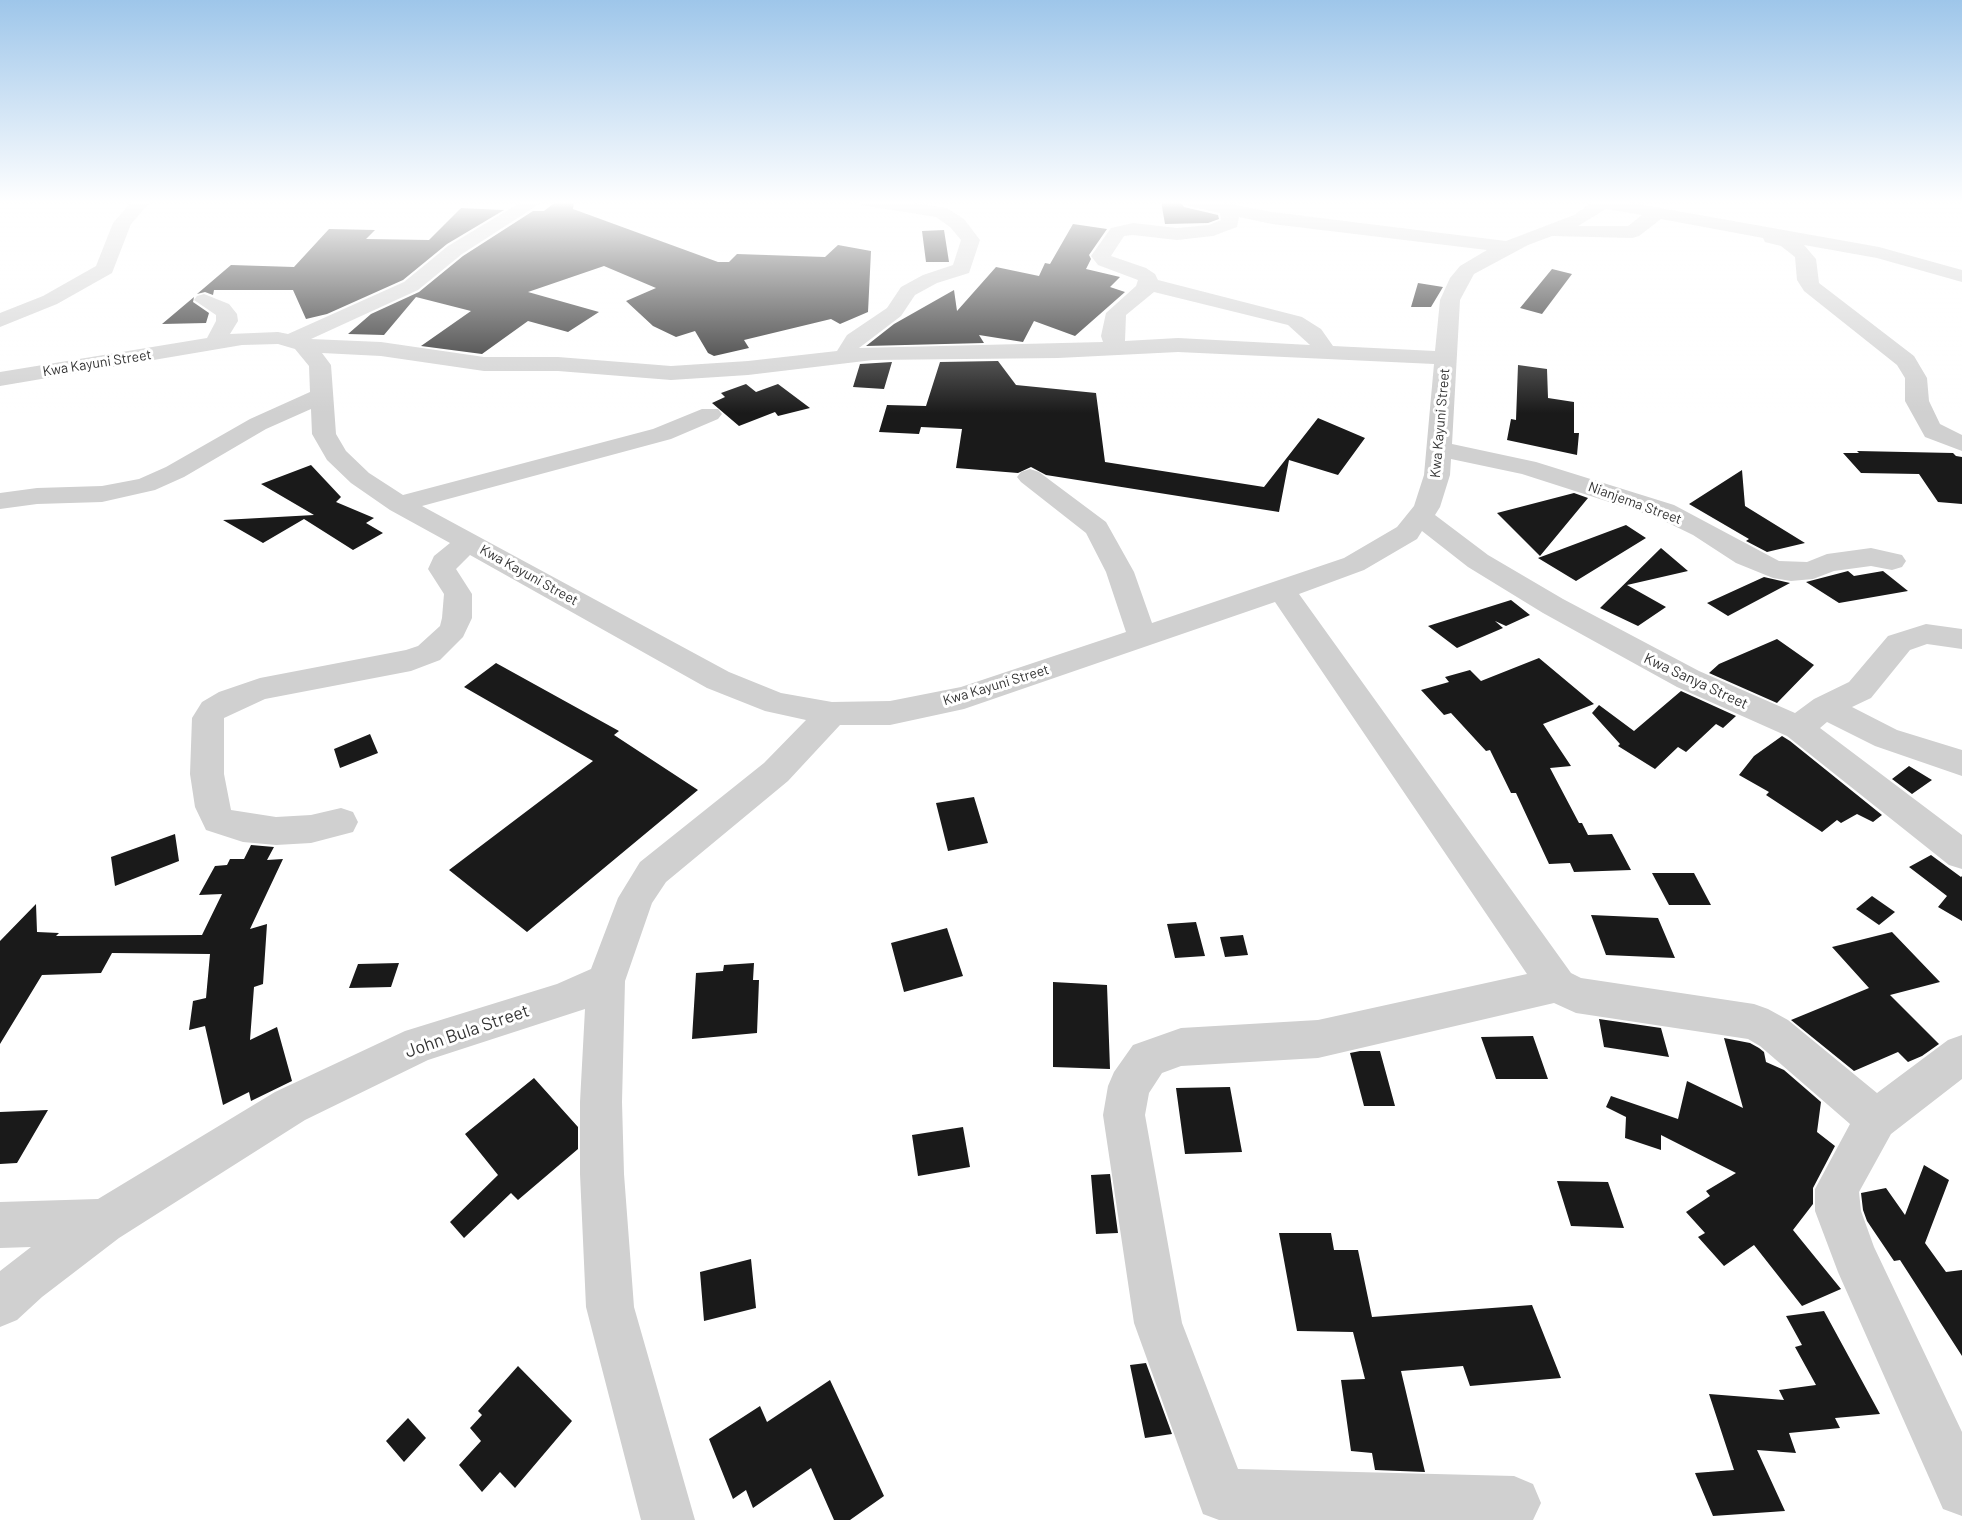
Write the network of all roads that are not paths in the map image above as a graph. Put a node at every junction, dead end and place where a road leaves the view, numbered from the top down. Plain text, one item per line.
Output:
1 (100, 272) edge
2 (429, 272) edge
3 (953, 272) edge
4 (1135, 272) edge
5 (1465, 272) edge
6 (1805, 272) edge
7 (1947, 272) edge
8 (1962, 276) edge
9 (1148, 284) junction
10 (204, 300) dead end
11 (0, 321) edge
12 (215, 343) junction
13 (300, 343) junction
14 (1116, 348) junction
15 (1326, 351) junction
16 (848, 355) junction
17 (1446, 358) junction
18 (0, 379) edge
19 (321, 396) junction
20 (710, 414) dead end
21 (1962, 444) edge
22 (1439, 448) junction
23 (1030, 477) dead end
24 (0, 501) edge
25 (399, 504) junction
26 (1421, 518) junction
27 (469, 542) junction
28 (1892, 561) dead end
29 (1281, 590) junction
30 (1142, 637) junction
31 (1962, 639) edge
32 (1825, 707) junction
33 (832, 714) junction
34 (1798, 728) junction
35 (1962, 763) edge
36 (341, 822) dead end
37 (1962, 855) edge
38 (606, 981) junction
39 (1557, 985) junction
40 (1962, 1054) edge
41 (1876, 1119) junction
42 (103, 1222) junction
43 (0, 1225) edge
44 (0, 1304) edge
45 (1962, 1490) edge
46 (1514, 1503) dead end
47 (1227, 1508) edge
48 (668, 1520) edge

1 - 11 street
2 - 13 street
3 - 16 street
4 - 9 street
5 - 17 street, Kwa Kayuni Street
6 - 21 street
7 - 8 street
9 - 14 street
9 - 15 street
10 - 12 street
12 - 13 street, Kwa Kayuni Street
12 - 18 street, Kwa Kayuni Street
13 - 16 street
13 - 19 street, Kwa Kayuni Street
14 - 15 street
14 - 16 street
15 - 17 street
17 - 22 street, Kwa Kayuni Street
19 - 24 street
19 - 25 street, Kwa Kayuni Street
20 - 25 street
22 - 26 street, Kwa Kayuni Street
22 - 28 street, Nianjema Street
23 - 30 street
25 - 27 street, Kwa Kayuni Street
26 - 29 street, Kwa Kayuni Street
26 - 34 street, Kwa Sanya Street
27 - 33 street, Kwa Kayuni Street
27 - 36 street
29 - 30 street, Kwa Kayuni Street
29 - 39 street
30 - 33 street, Kwa Kayuni Street
31 - 32 street
32 - 34 street
32 - 35 street
33 - 38 street
34 - 37 street, Kwa Sanya Street
38 - 42 street, John Bula Street
38 - 48 street
39 - 41 street
39 - 47 street
40 - 41 street
41 - 45 street
42 - 43 street
42 - 44 street, John Bula Street
46 - 47 street

